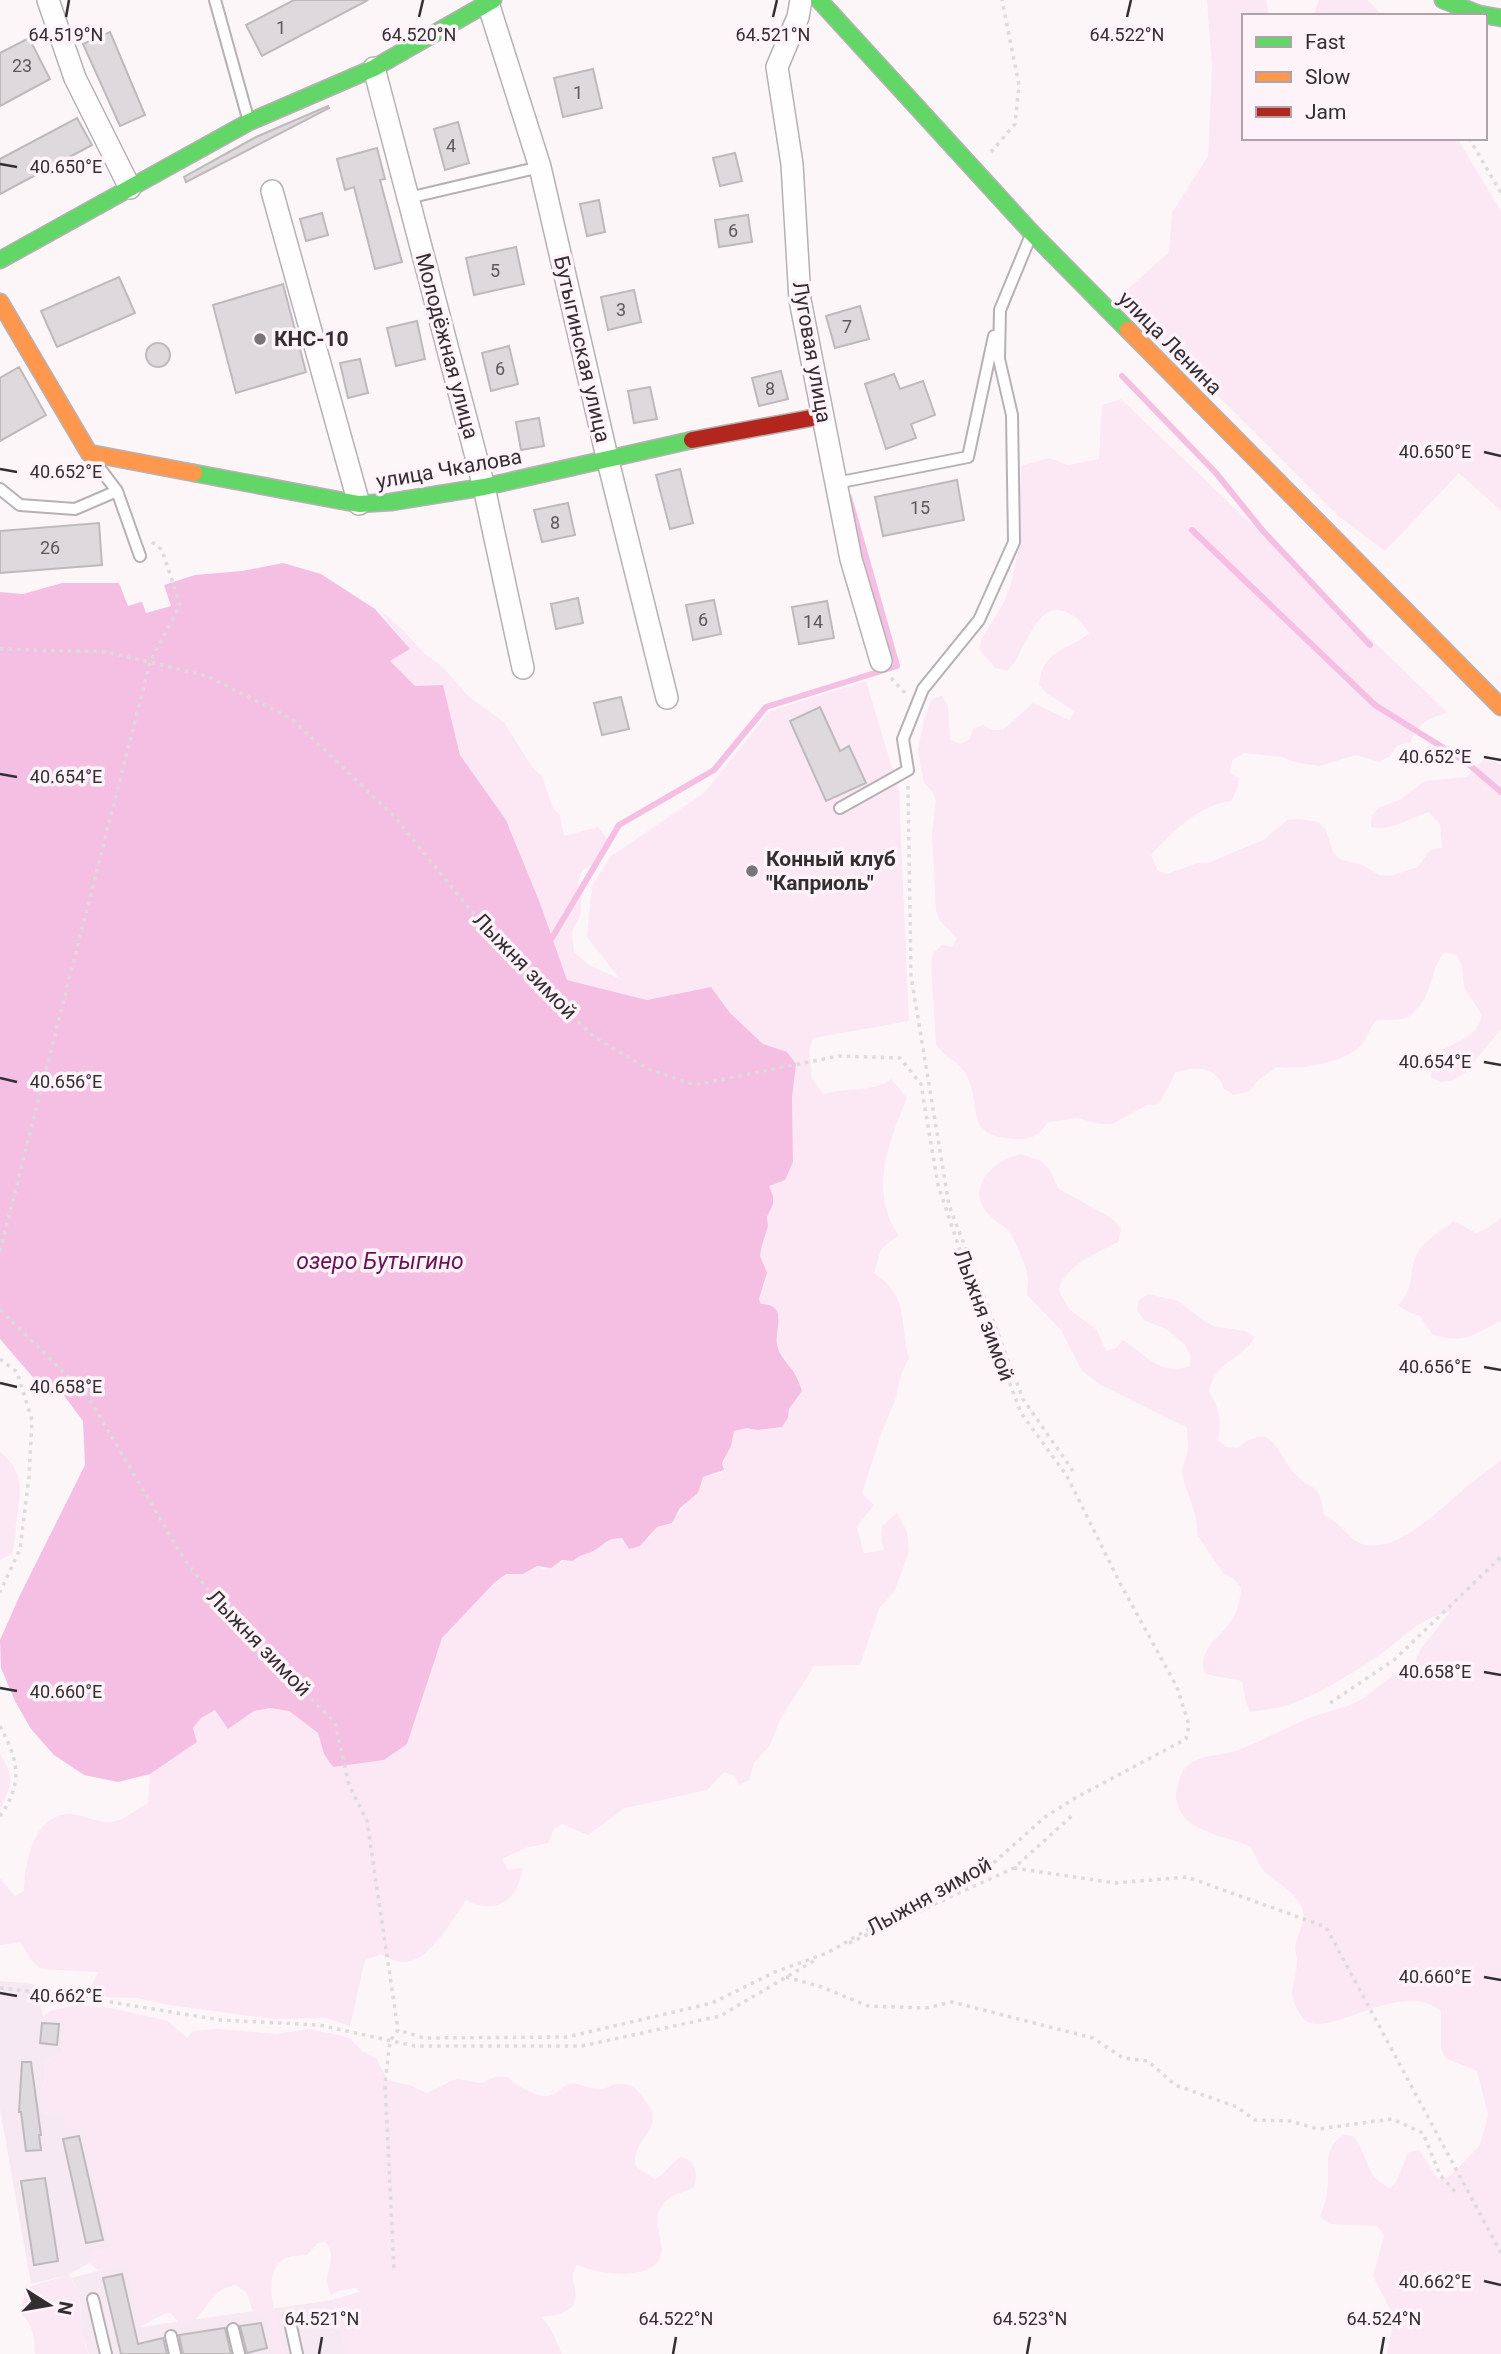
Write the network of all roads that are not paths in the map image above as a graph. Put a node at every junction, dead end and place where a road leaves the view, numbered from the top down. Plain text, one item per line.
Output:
1 (48, 0) edge
2 (215, 0) edge
3 (802, 0) edge
4 (818, 0) edge
5 (1443, 0) edge
6 (490, 1) edge
7 (1479, 14) edge
8 (374, 68) junction
9 (249, 122) junction
10 (540, 167) junction
11 (130, 188) junction
12 (272, 191) dead end
13 (408, 198) junction
14 (1032, 233) junction
15 (0, 260) edge
16 (1000, 310) junction
17 (3, 313) edge
18 (822, 416) junction
19 (89, 453) junction
20 (607, 457) junction
21 (836, 483) junction
22 (484, 487) junction
23 (0, 489) edge
24 (117, 491) junction
25 (359, 504) junction
26 (140, 556) dead end
27 (881, 661) dead end
28 (523, 668) dead end
29 (667, 698) dead end
30 (1501, 707) edge
31 (840, 808) dead end
32 (93, 2300) dead end
33 (289, 2317) dead end
34 (233, 2329) dead end
35 (171, 2336) dead end
36 (106, 2354) edge
37 (175, 2354) edge
38 (239, 2354) edge
39 (297, 2354) edge

1 - 11 street
2 - 9 lane
3 - 18 street, Луговая улица
4 - 14 street, улица Ленина
5 - 7 street
6 - 8 street
6 - 10 street, Бутыгинская улица
8 - 9 street
8 - 13 street, Молодёжная улица
9 - 11 street
10 - 13 lane
10 - 20 street, Бутыгинская улица
11 - 15 street
12 - 25 street
13 - 22 street, Молодёжная улица
14 - 16 lane
14 - 30 street, улица Ленина
16 - 21 lane
16 - 31 lane
17 - 19 street
18 - 20 street, улица Чкалова
18 - 21 street, Луговая улица
19 - 24 lane
19 - 25 street, улица Чкалова
20 - 22 street, улица Чкалова
20 - 29 street, Бутыгинская улица
21 - 27 street, Луговая улица
22 - 25 street, улица Чкалова
22 - 28 street, Молодёжная улица
23 - 24 lane
24 - 26 lane
32 - 36 lane
33 - 39 lane
34 - 38 lane
35 - 37 lane

